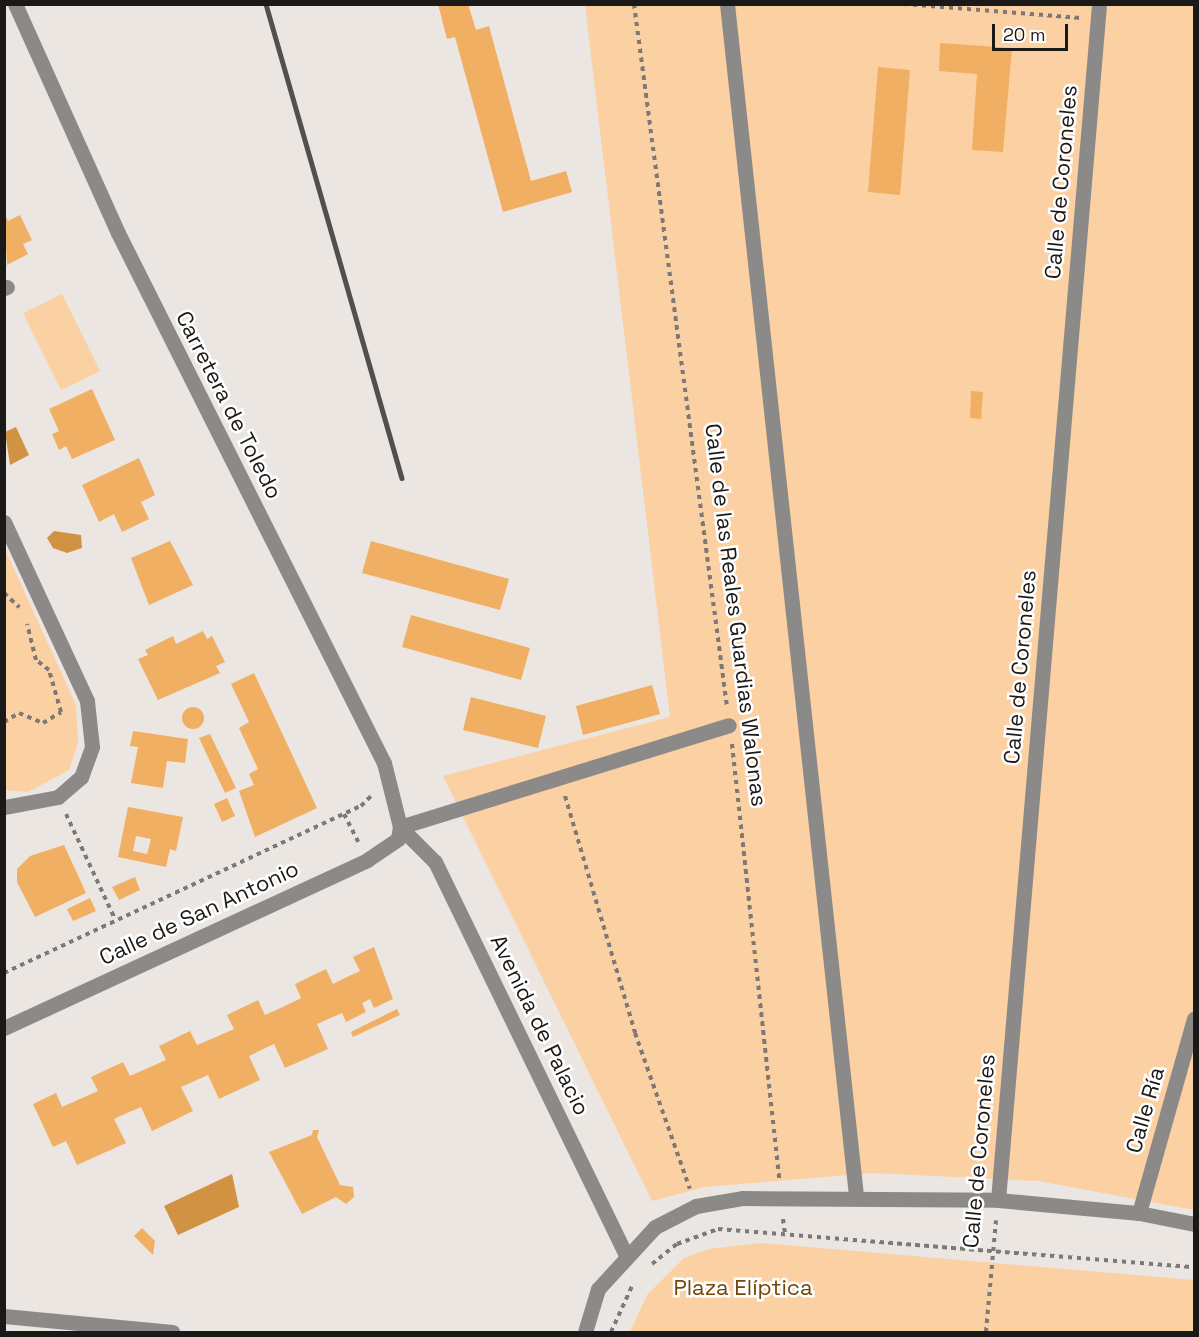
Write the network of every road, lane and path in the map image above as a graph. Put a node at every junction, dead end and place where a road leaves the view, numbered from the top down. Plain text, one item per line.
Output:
1 (15, 4) edge
2 (634, 4) edge
3 (728, 4) edge
4 (904, 4) edge
5 (1098, 12) edge
6 (4, 522) edge
7 (4, 593) edge
8 (4, 722) edge
9 (729, 725) junction
10 (560, 778) junction
11 (393, 791) junction
12 (58, 797) junction
13 (4, 807) edge
14 (344, 814) junction
15 (400, 827) junction
16 (367, 860) junction
17 (115, 919) junction
18 (4, 974) edge
19 (1194, 1019) edge
20 (4, 1028) edge
21 (856, 1196) junction
22 (781, 1197) junction
23 (998, 1200) junction
24 (696, 1206) junction
25 (1139, 1213) junction
26 (1194, 1224) edge
27 (785, 1233) junction
28 (993, 1250) junction
29 (625, 1253) junction
30 (649, 1266) dead end
31 (1194, 1267) edge
32 (640, 1273) dead end
33 (13, 1322) edge
34 (172, 1332) edge
35 (585, 1332) edge
36 (611, 1332) edge
37 (986, 1332) edge

1 - 11 street, Carretera de Toledo
2 - 9 path, Calle de las Reales Guardias Walonas
3 - 21 street
4 - 5 path
5 - 23 street, Calle de Coroneles
6 - 12 street
7 - 8 path
9 - 10 street
9 - 22 path, Calle de las Reales Guardias Walonas
10 - 15 street
10 - 24 path
11 - 14 path
11 - 15 street, Carretera de Toledo
12 - 13 street
12 - 17 path
14 - 16 path
14 - 17 path
15 - 16 street, Calle de San Antonio
15 - 29 street, Avenida de Palacio
16 - 20 street, Calle de San Antonio
17 - 18 path
19 - 25 street, Calle Ría
21 - 22 street
21 - 23 street
22 - 24 street
22 - 27 path, Calle de las Reales Guardias Walonas
23 - 25 street
23 - 28 path, Calle de Coroneles
24 - 29 street
25 - 26 street
27 - 28 path
27 - 30 path
28 - 31 path
28 - 37 path, Calle de Coroneles
29 - 35 street
32 - 36 path
33 - 34 street

